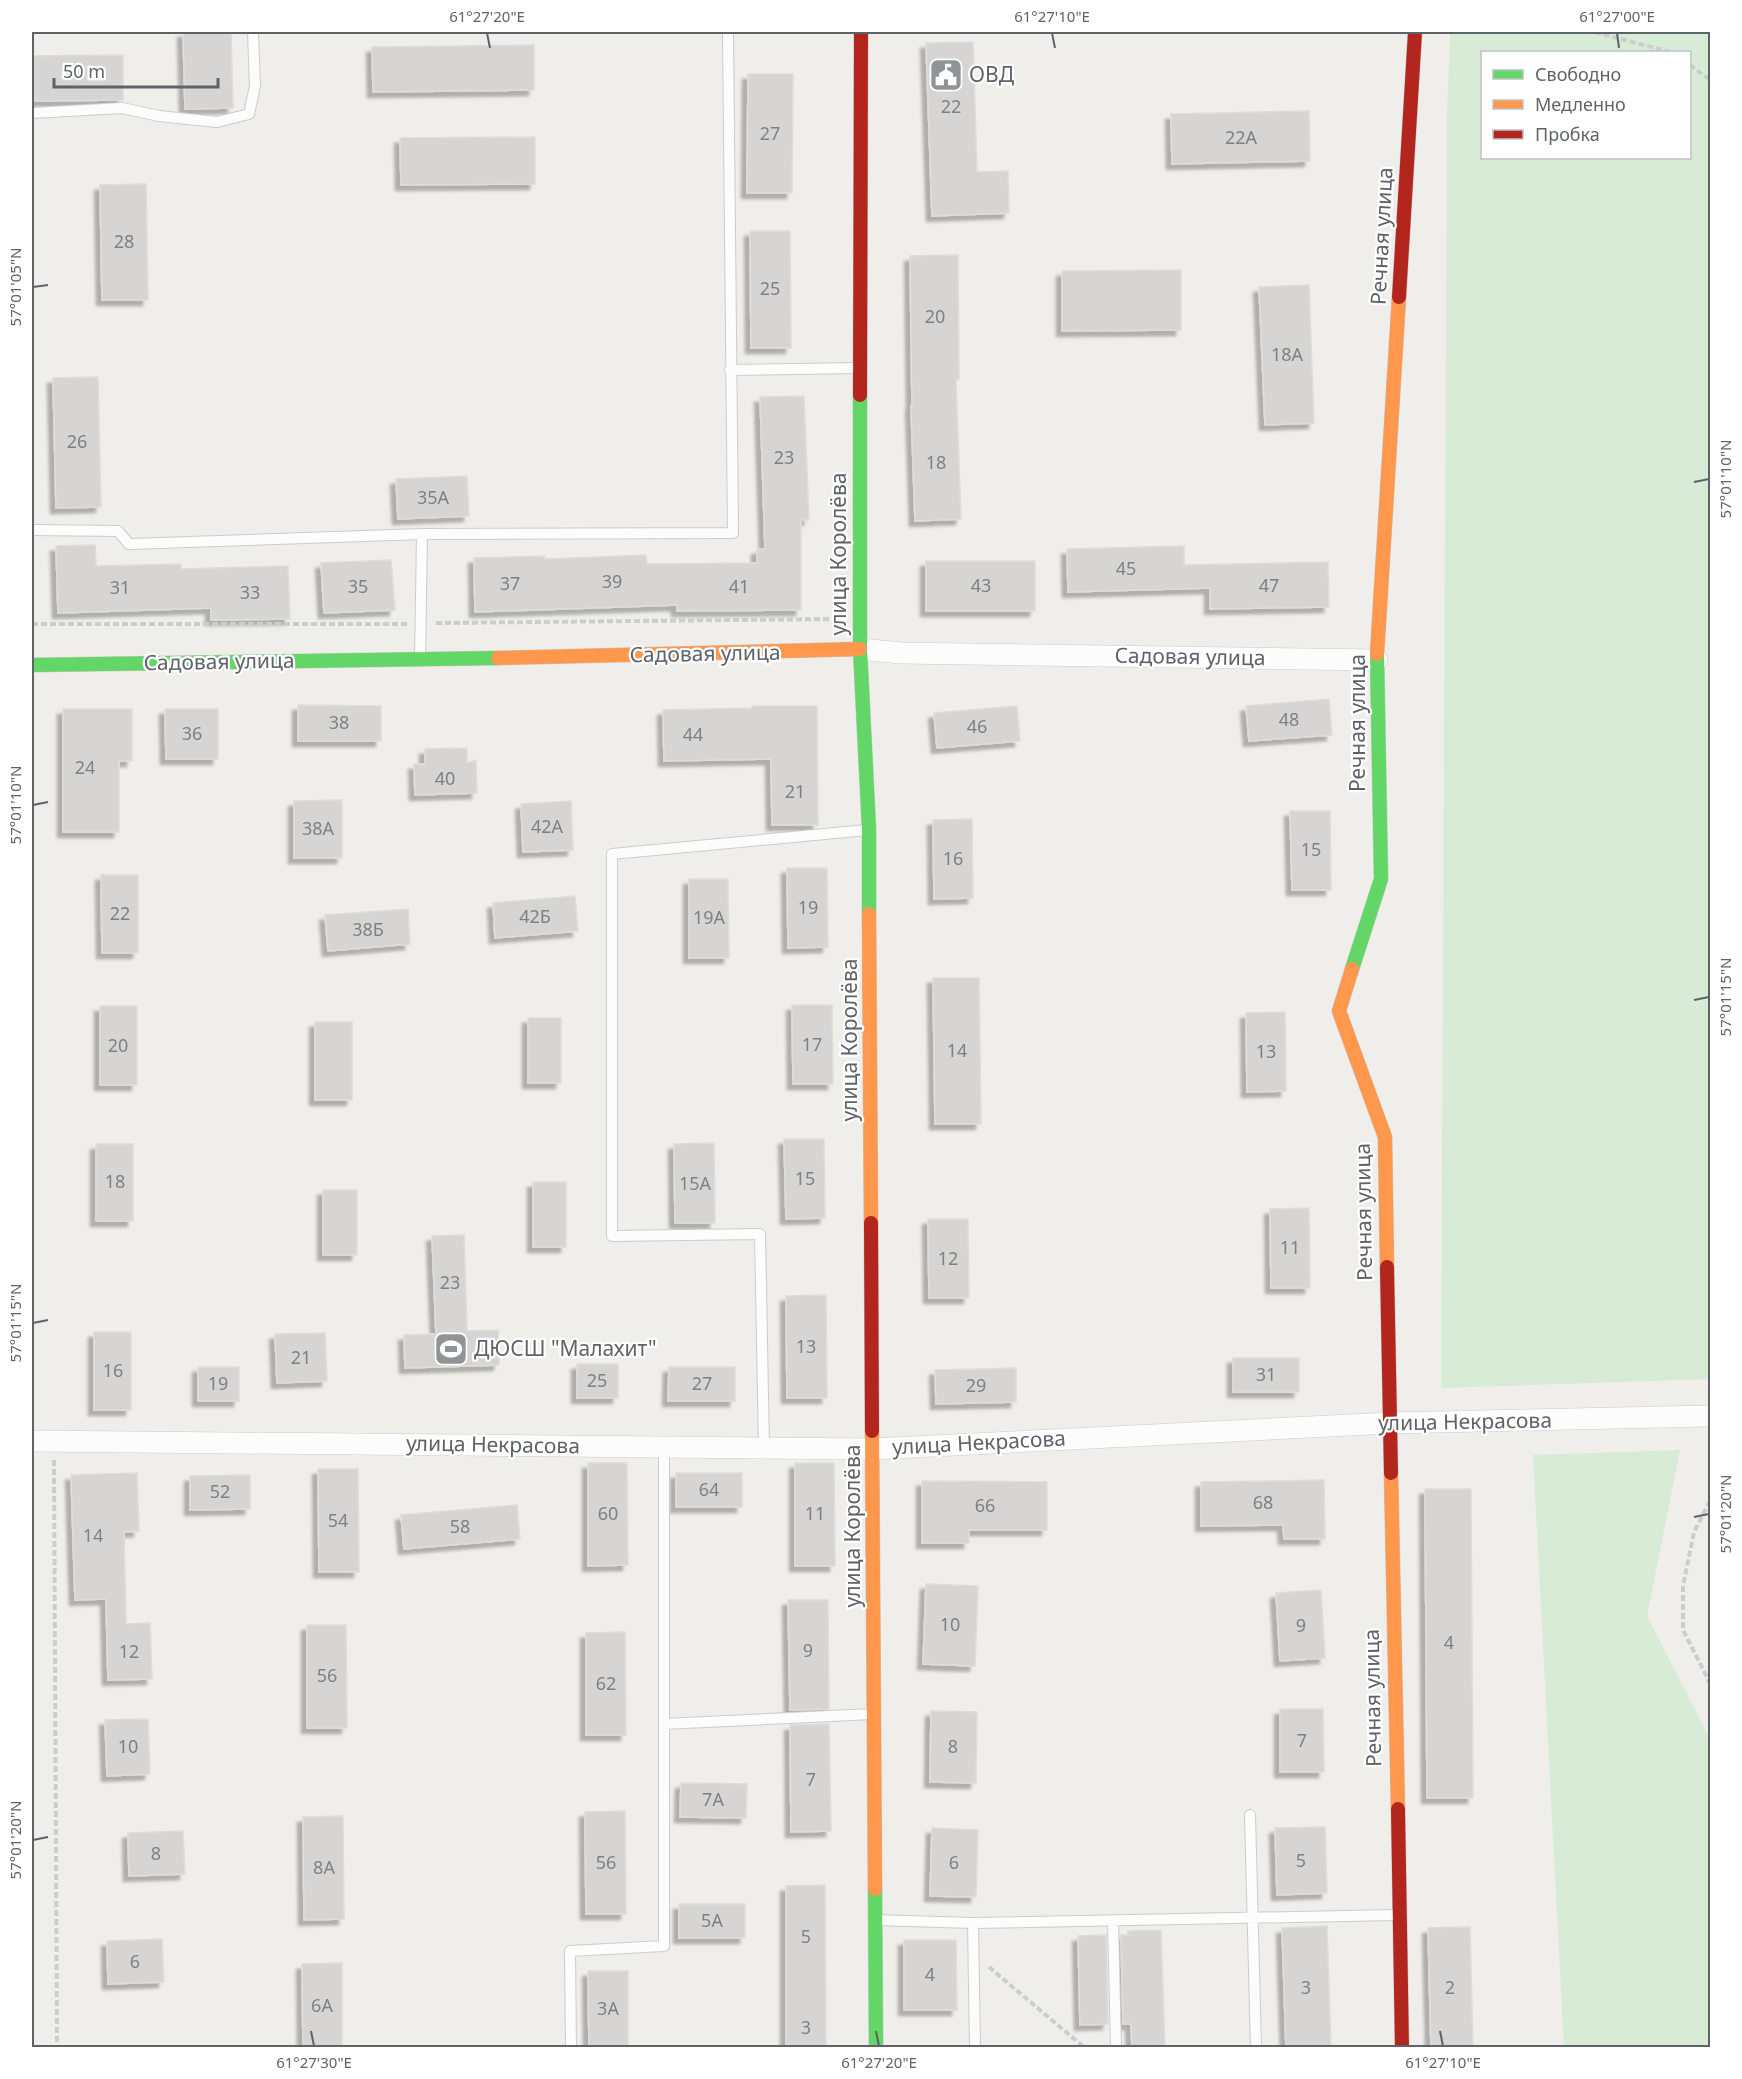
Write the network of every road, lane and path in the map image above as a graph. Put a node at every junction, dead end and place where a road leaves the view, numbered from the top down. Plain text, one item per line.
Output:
1 (254, 32) edge
2 (728, 32) edge
3 (861, 32) edge
4 (1415, 32) edge
5 (1595, 32) edge
6 (1666, 51) edge
7 (1691, 66) edge
8 (1710, 80) edge
9 (32, 113) edge
10 (861, 368) junction
11 (730, 370) junction
12 (32, 530) edge
13 (422, 534) junction
14 (860, 649) junction
15 (420, 660) junction
16 (1377, 660) junction
17 (32, 665) edge
18 (869, 829) junction
19 (1710, 1416) edge
20 (1389, 1423) junction
21 (32, 1441) edge
22 (54, 1441) junction
23 (664, 1447) junction
24 (764, 1448) junction
25 (873, 1449) junction
26 (1710, 1501) edge
27 (1710, 1683) edge
28 (875, 1714) junction
29 (664, 1724) junction
30 (1250, 1815) dead end
31 (1398, 1915) junction
32 (1253, 1917) junction
33 (875, 1920) junction
34 (1113, 1920) junction
35 (973, 1923) junction
36 (973, 1953) junction
37 (57, 2048) edge
38 (571, 2048) edge
39 (876, 2048) edge
40 (975, 2048) edge
41 (1085, 2048) edge
42 (1116, 2048) edge
43 (1256, 2048) edge
44 (1402, 2048) edge

1 - 9 lane
2 - 11 lane
3 - 10 street, улица Королёва
4 - 16 street, Речная улица
5 - 6 path
7 - 8 path
10 - 11 lane
10 - 14 street, улица Королёва
11 - 13 lane
12 - 13 lane
13 - 15 lane
14 - 15 street, Садовая улица
14 - 16 street, Садовая улица
14 - 18 street, улица Королёва
15 - 17 street, Садовая улица
16 - 20 street, Речная улица
18 - 24 lane
18 - 25 street, улица Королёва
19 - 20 street, улица Некрасова
20 - 25 street, улица Некрасова
20 - 31 street, Речная улица
21 - 22 street, улица Некрасова
22 - 23 street, улица Некрасова
22 - 37 path
23 - 24 street, улица Некрасова
23 - 29 lane
24 - 25 street, улица Некрасова
25 - 28 street, улица Королёва
26 - 27 path
28 - 29 lane
28 - 33 street, улица Королёва
29 - 38 lane
30 - 32 lane
31 - 32 lane
31 - 44 street, Речная улица
32 - 34 lane
32 - 43 lane
33 - 35 lane
33 - 39 street, улица Королёва
34 - 35 lane
34 - 42 lane
35 - 36 lane
36 - 40 lane
36 - 41 path

